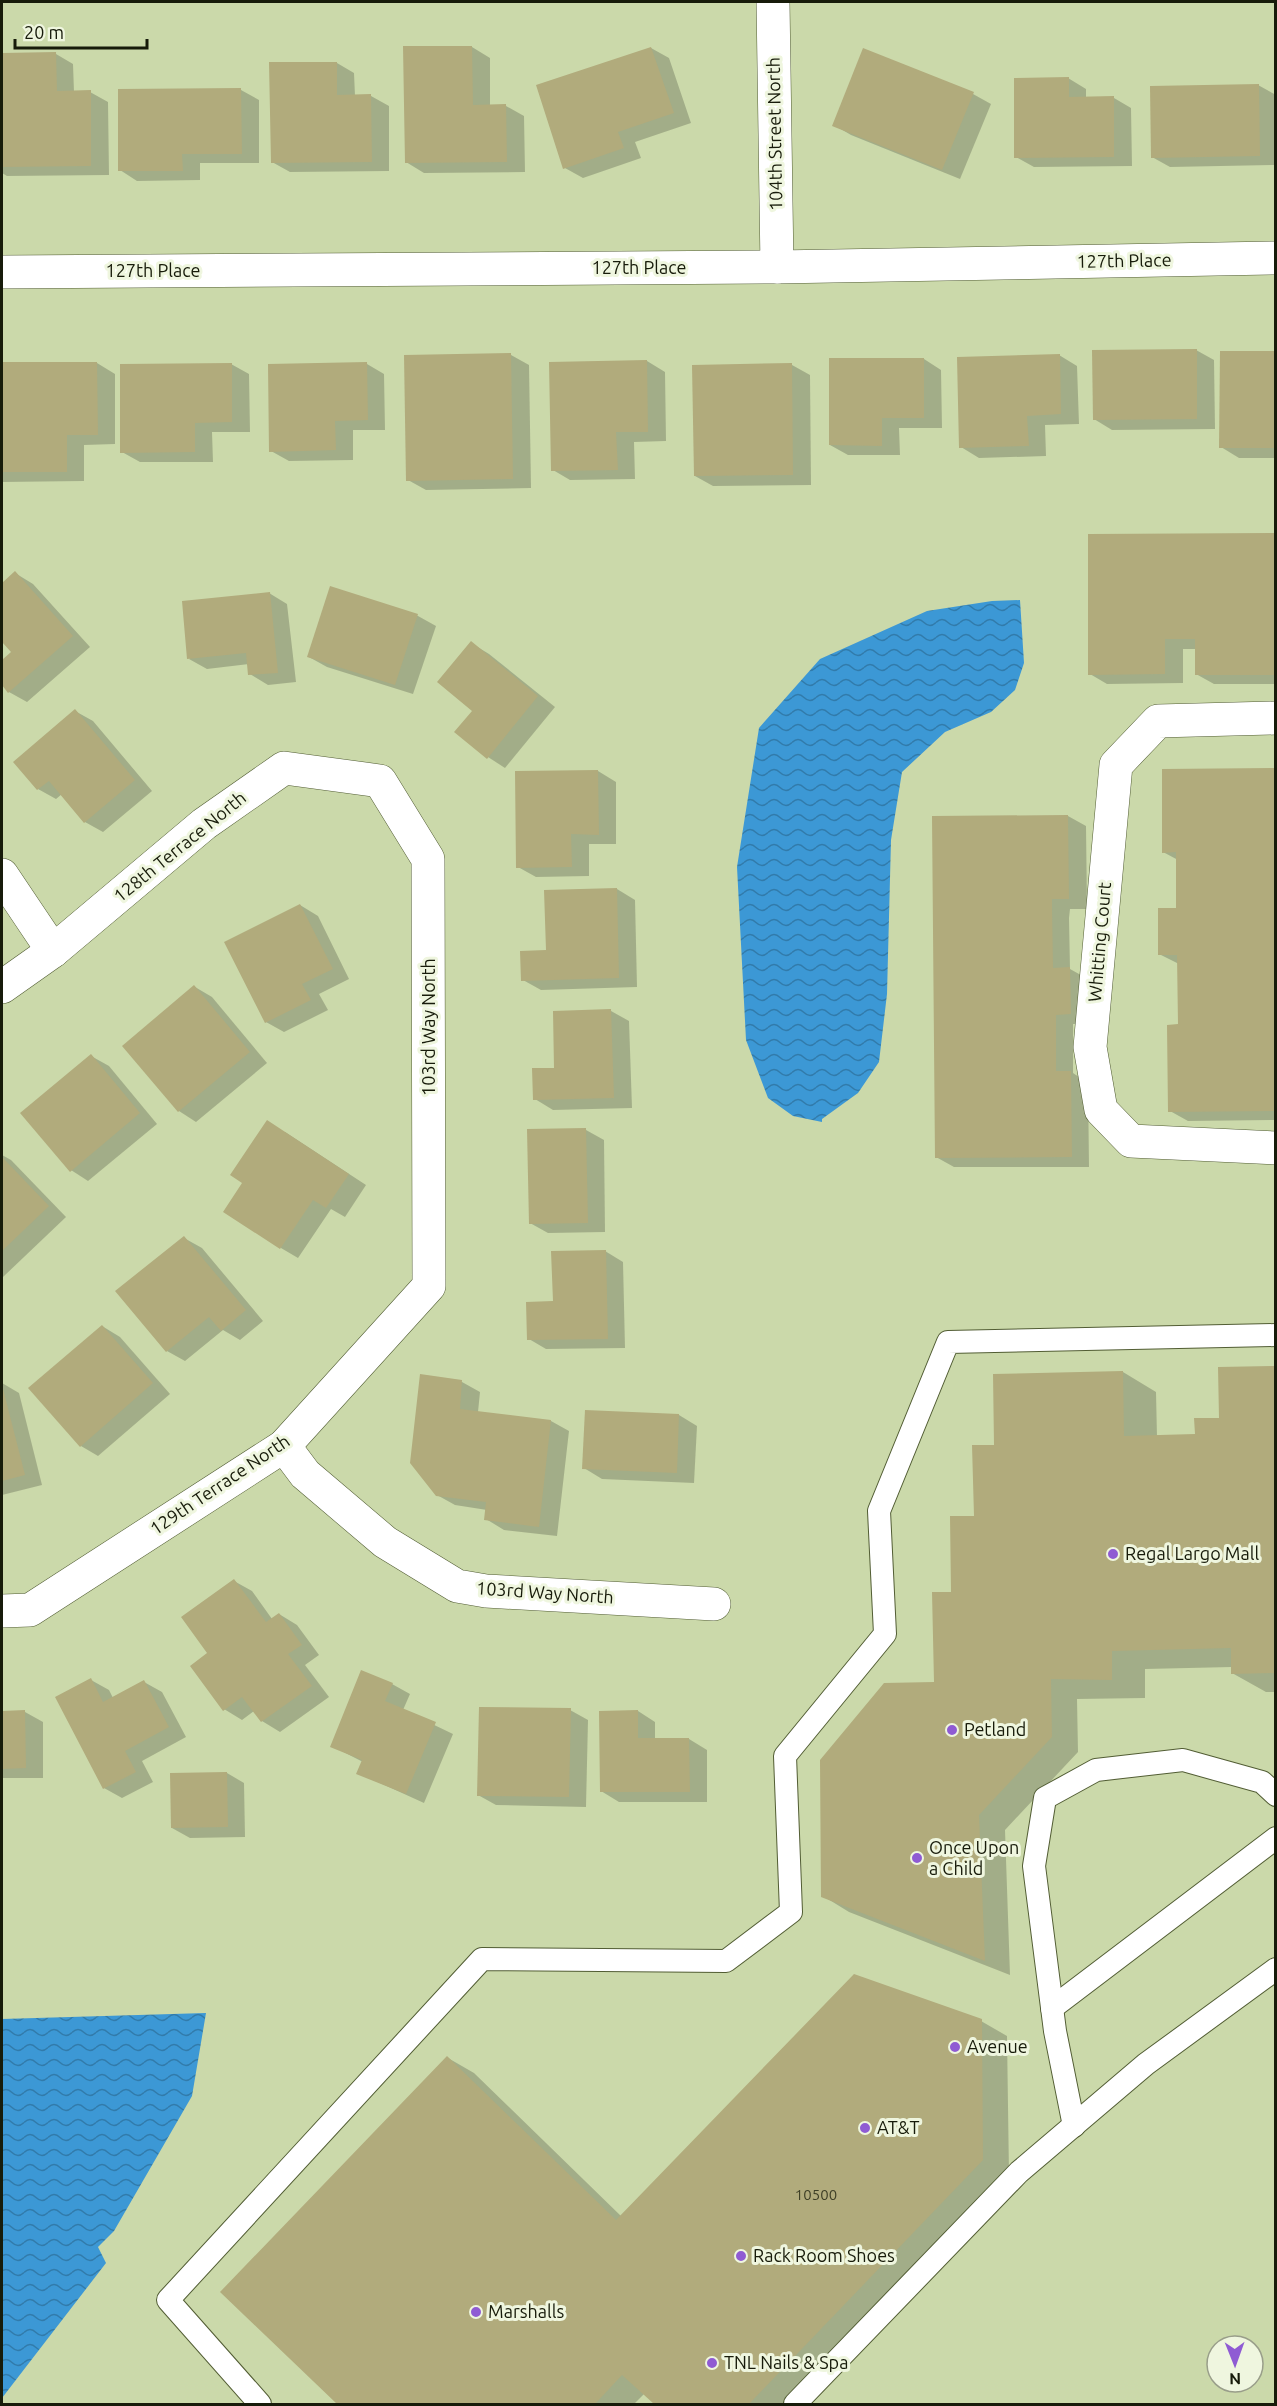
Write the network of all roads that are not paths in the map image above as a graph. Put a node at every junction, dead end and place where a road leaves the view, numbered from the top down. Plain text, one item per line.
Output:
1 (773, 2) edge
2 (1275, 258) edge
3 (777, 267) junction
4 (2, 272) edge
5 (1275, 718) edge
6 (380, 781) joint
7 (2, 875) edge
8 (53, 951) junction
9 (2, 987) edge
10 (1275, 1148) edge
11 (429, 1286) joint
12 (1275, 1335) edge
13 (284, 1446) junction
14 (714, 1604) dead end
15 (2, 1611) edge
16 (1275, 1795) edge
17 (1275, 1838) edge
18 (1275, 1969) edge
19 (1052, 2008) junction
20 (1074, 2126) junction
21 (260, 2404) edge
22 (795, 2404) edge

1 - 3 street, 104th Street North
2 - 3 street, 127th Place
3 - 4 street, 127th Place
5 - 10 street, Whitting Court
6 - 8 street, 128th Terrace North
6 - 11 street, 103rd Way North
7 - 8 street
8 - 9 street, 128th Terrace North
11 - 13 street, 129th Terrace North
12 - 21 lane
13 - 14 street, 103rd Way North
13 - 15 street, 129th Terrace North
16 - 19 lane
17 - 19 lane
18 - 20 lane
19 - 20 lane
20 - 22 lane

